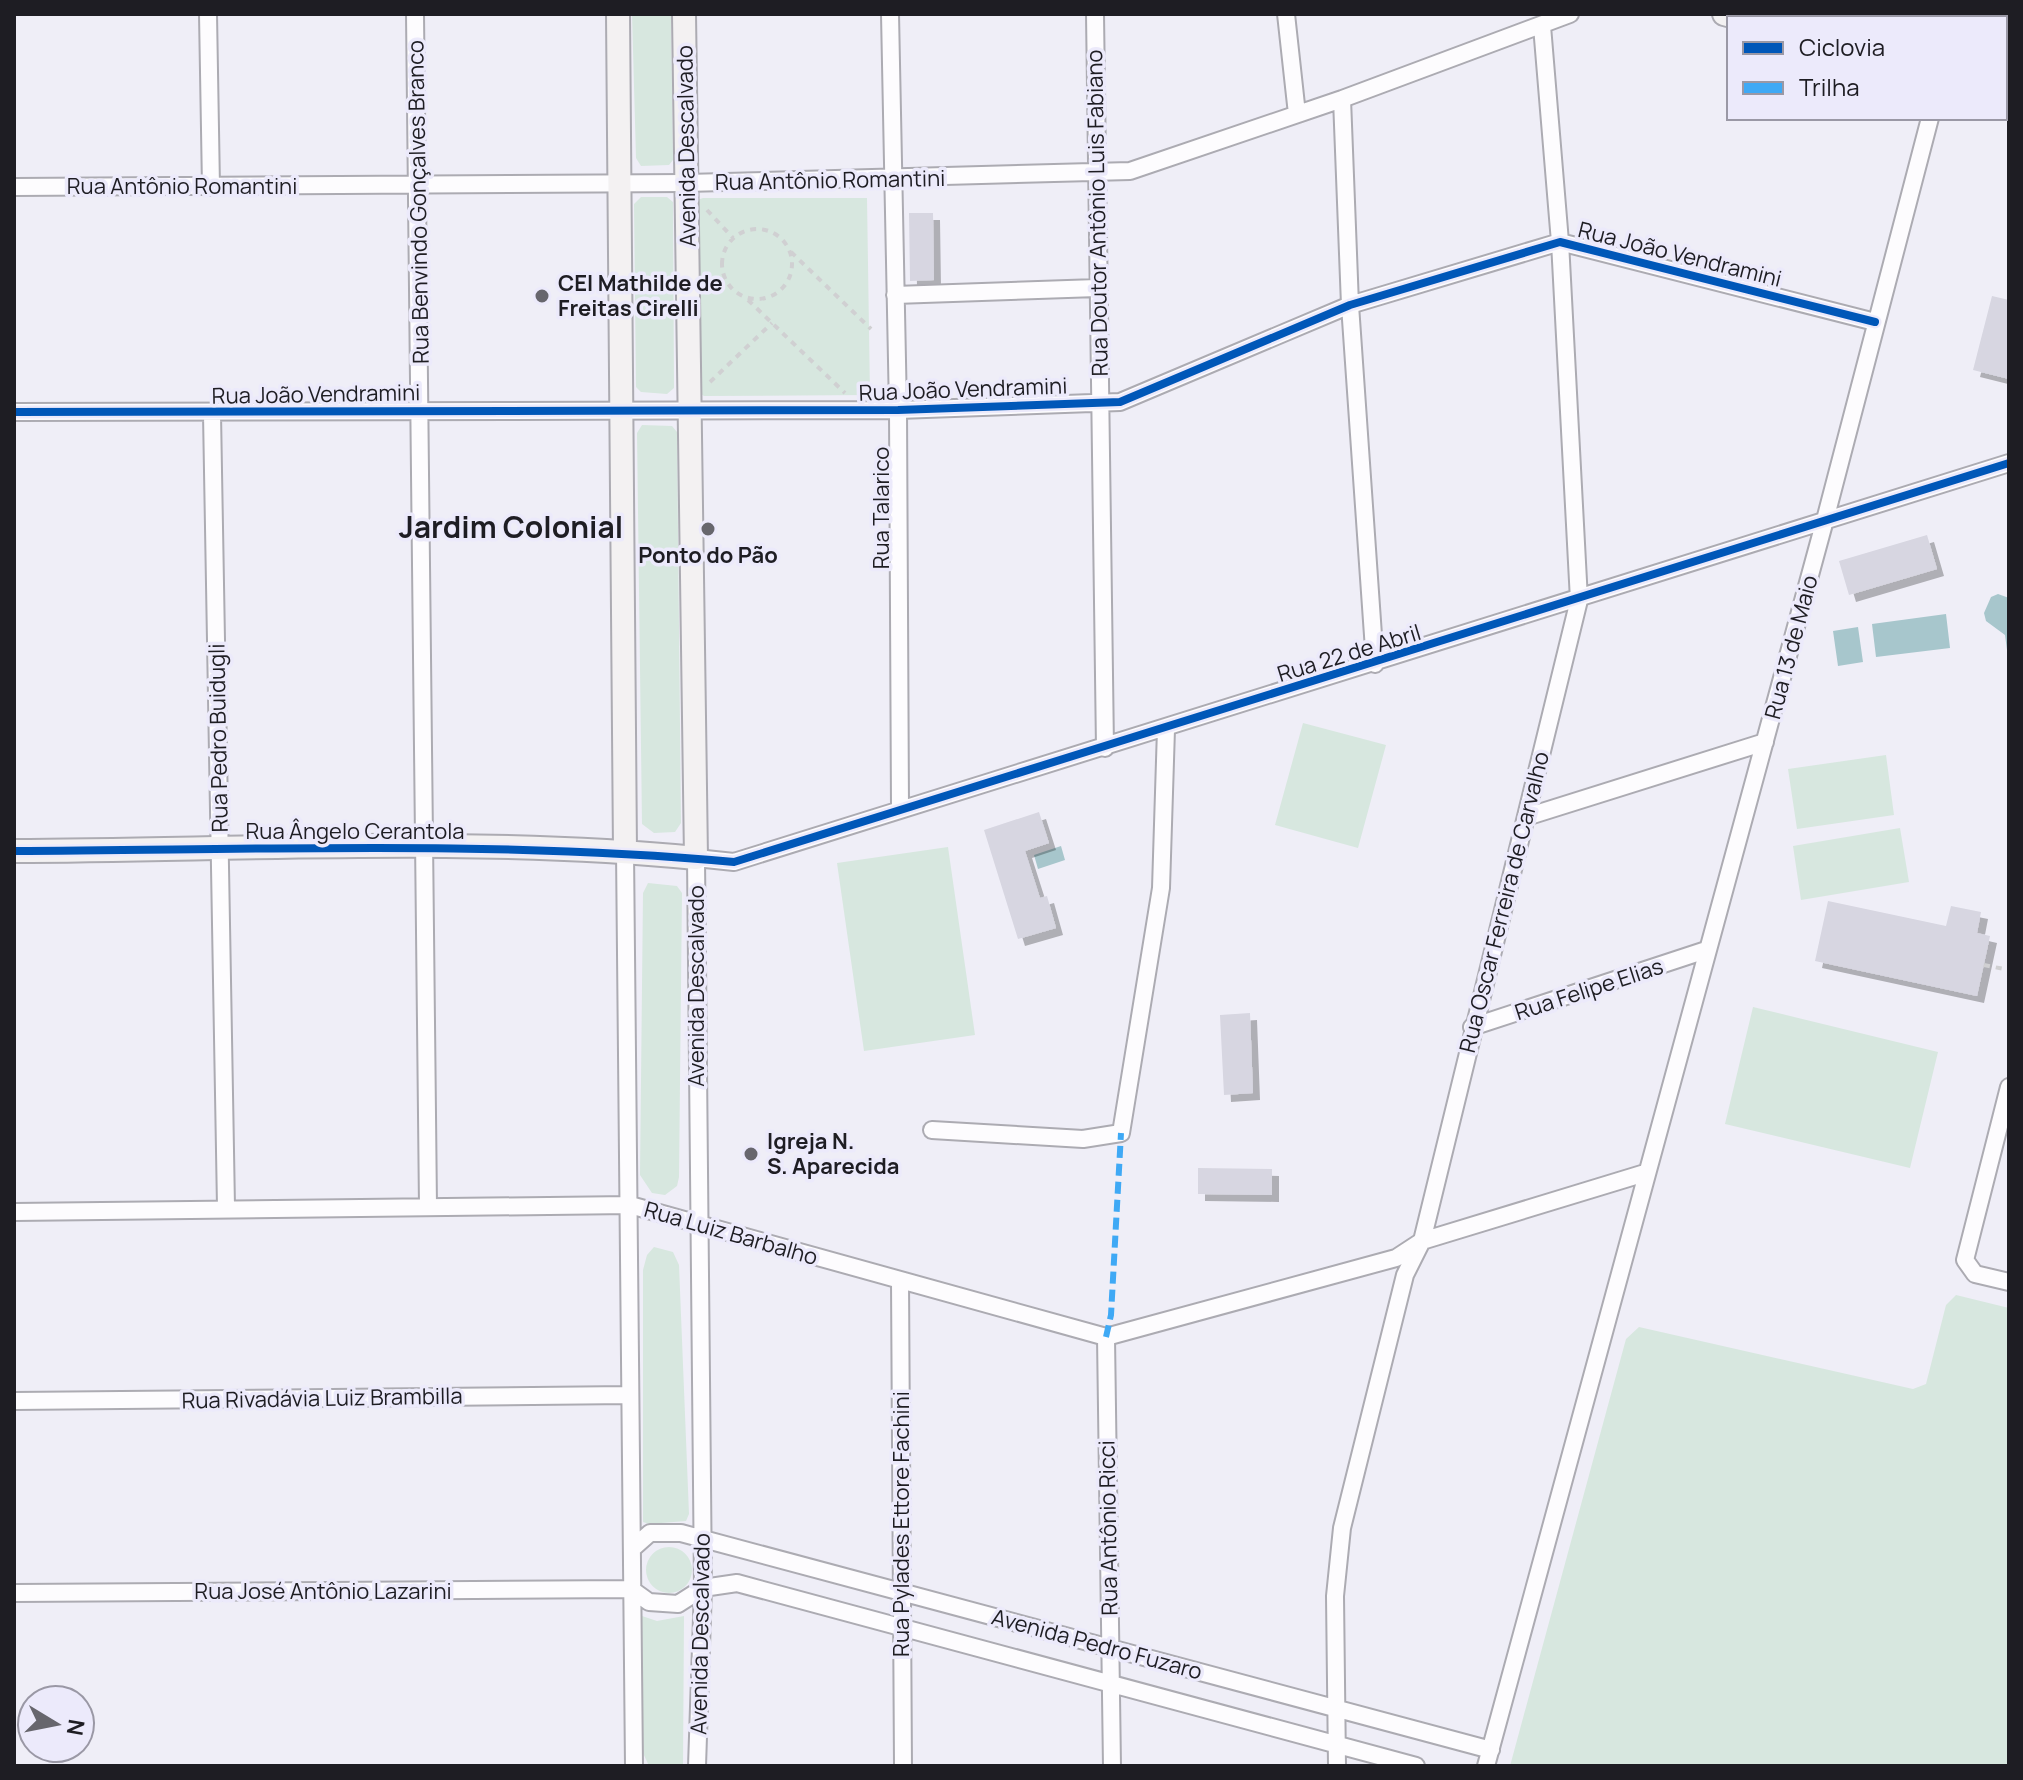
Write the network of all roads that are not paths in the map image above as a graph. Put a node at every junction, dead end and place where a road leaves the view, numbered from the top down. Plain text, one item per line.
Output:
1 (208, 14) edge
2 (415, 14) edge
3 (618, 14) edge
4 (684, 14) edge
5 (890, 14) edge
6 (1095, 14) edge
7 (1286, 14) edge
8 (1570, 14) edge
9 (1542, 26) junction
10 (1342, 99) junction
11 (1297, 114) junction
12 (1929, 120) edge
13 (1095, 175) junction
14 (894, 178) junction
15 (419, 183) junction
16 (620, 183) junction
17 (14, 187) edge
18 (211, 187) junction
19 (692, 191) junction
20 (1560, 242) junction
21 (1097, 288) junction
22 (895, 295) junction
23 (1350, 305) junction
24 (1875, 322) junction
25 (1099, 402) junction
26 (422, 410) junction
27 (621, 410) junction
28 (898, 410) junction
29 (687, 411) junction
30 (14, 412) edge
31 (212, 414) junction
32 (2009, 463) edge
33 (1825, 520) junction
34 (1579, 600) junction
35 (1375, 664) junction
36 (1166, 729) junction
37 (1765, 742) junction
38 (1105, 748) junction
39 (900, 809) junction
40 (1526, 817) junction
41 (426, 847) junction
42 (220, 850) junction
43 (14, 851) edge
44 (625, 851) junction
45 (696, 858) junction
46 (1706, 950) junction
47 (1472, 1027) junction
48 (2009, 1087) edge
49 (932, 1130) dead end
50 (1645, 1173) junction
51 (630, 1205) junction
52 (428, 1206) junction
53 (226, 1207) junction
54 (14, 1212) edge
55 (697, 1224) junction
56 (1422, 1241) junction
57 (900, 1281) junction
58 (2009, 1282) edge
59 (1106, 1337) junction
60 (629, 1395) junction
61 (14, 1401) edge
62 (702, 1540) junction
63 (633, 1548) junction
64 (703, 1588) junction
65 (631, 1589) junction
66 (901, 1590) junction
67 (14, 1593) edge
68 (901, 1626) junction
69 (1109, 1648) junction
70 (1111, 1686) junction
71 (1337, 1708) junction
72 (1337, 1745) junction
73 (1488, 1758) edge
74 (634, 1766) edge
75 (697, 1766) edge
76 (903, 1766) edge
77 (1112, 1766) edge
78 (1337, 1766) edge
79 (1416, 1766) edge

1 - 18 street
2 - 15 street, Rua Benvindo Gonçalves Branco
3 - 16 street
4 - 19 street, Avenida Descalvado
5 - 14 street, Rua Talarico
6 - 13 street, Rua Doutor Antônio Luis Fabiano
7 - 11 street
8 - 9 street, Rua Antônio Romantini
9 - 10 street, Rua Antônio Romantini
9 - 20 street, Rua Oscar Ferreira de Carvalho
10 - 11 street, Rua Antônio Romantini
10 - 23 street
11 - 13 street, Rua Antônio Romantini
12 - 24 street, Rua 13 de Maio
13 - 14 street, Rua Antônio Romantini
13 - 21 street, Rua Doutor Antônio Luis Fabiano
14 - 19 street, Rua Antônio Romantini
14 - 22 street, Rua Talarico
15 - 16 street, Rua Antônio Romantini
15 - 18 street, Rua Antônio Romantini
15 - 26 street, Rua Benvindo Gonçalves Branco
16 - 19 street, Rua Antônio Romantini
16 - 27 street
17 - 18 street, Rua Antônio Romantini
19 - 29 street, Avenida Descalvado
20 - 23 street, Rua João Vendramini
20 - 24 street, Rua João Vendramini
20 - 34 street, Rua Oscar Ferreira de Carvalho
21 - 22 street
21 - 25 street, Rua Doutor Antônio Luis Fabiano
22 - 28 street, Rua Talarico
23 - 25 street, Rua João Vendramini
23 - 35 street
24 - 33 street, Rua 13 de Maio
25 - 28 street, Rua João Vendramini
25 - 38 street, Rua Doutor Antônio Luis Fabiano
26 - 27 street, Rua João Vendramini
26 - 31 street, Rua João Vendramini
26 - 41 street, Rua Benvindo Gonçalves Branco
27 - 29 street, Rua João Vendramini
27 - 44 street
28 - 29 street, Rua João Vendramini
28 - 39 street, Rua Talarico
29 - 45 street, Avenida Descalvado
30 - 31 street, Rua João Vendramini
31 - 42 street, Rua Pedro Buidugli
32 - 33 street, Rua 22 de Abril
33 - 34 street, Rua 22 de Abril
33 - 37 street, Rua 13 de Maio
34 - 35 street, Rua 22 de Abril
34 - 40 street, Rua Oscar Ferreira de Carvalho
35 - 36 street, Rua 22 de Abril
36 - 38 street, Rua 22 de Abril
36 - 49 street
37 - 40 street
37 - 46 street, Rua 13 de Maio
38 - 39 street, Rua 22 de Abril
39 - 45 street, Rua 22 de Abril
40 - 47 street, Rua Oscar Ferreira de Carvalho
41 - 42 street, Rua Ângelo Cerantola
41 - 44 street, Rua Ângelo Cerantola
41 - 52 street, Rua Benvindo Gonçalves Branco
42 - 43 street, Rua Ângelo Cerantola
42 - 53 street, Rua Pedro Buidugli
44 - 45 street, Rua Ângelo Cerantola
44 - 51 street
45 - 55 street, Avenida Descalvado
46 - 47 street, Rua Felipe Elias
46 - 50 street, Rua 13 de Maio
47 - 56 street, Rua Oscar Ferreira de Carvalho
48 - 58 street
50 - 56 street
50 - 73 street, Rua 13 de Maio
51 - 52 street, Rua Luiz Barbalho
51 - 55 street, Rua Luiz Barbalho
51 - 60 street
52 - 53 street, Rua Luiz Barbalho
53 - 54 street, Rua Luiz Barbalho
55 - 57 street, Rua Luiz Barbalho
55 - 62 street, Avenida Descalvado
56 - 59 street
56 - 71 street, Rua Oscar Ferreira de Carvalho
57 - 59 street, Rua Luiz Barbalho
57 - 66 street, Rua Pylades Ettore Fachini
59 - 69 street, Rua Antônio Ricci
60 - 61 street, Rua Rivadávia Luiz Brambilla
60 - 63 street
62 - 63 street
62 - 64 street, Avenida Descalvado
62 - 66 street, Avenida Pedro Fuzaro
63 - 65 street
64 - 65 street
64 - 68 street, Avenida Pedro Fuzaro
64 - 75 street, Avenida Descalvado
65 - 67 street, Rua José Antônio Lazarini
65 - 74 street
66 - 68 street, Rua Pylades Ettore Fachini
66 - 69 street, Avenida Pedro Fuzaro
68 - 70 street, Avenida Pedro Fuzaro
68 - 76 street, Rua Pylades Ettore Fachini
69 - 70 street, Rua Antônio Ricci
69 - 71 street, Avenida Pedro Fuzaro
70 - 72 street, Avenida Pedro Fuzaro
70 - 77 street, Rua Antônio Ricci
71 - 72 street, Rua Oscar Ferreira de Carvalho
71 - 73 street, Avenida Pedro Fuzaro
72 - 78 street, Rua Oscar Ferreira de Carvalho
72 - 79 street, Avenida Pedro Fuzaro

